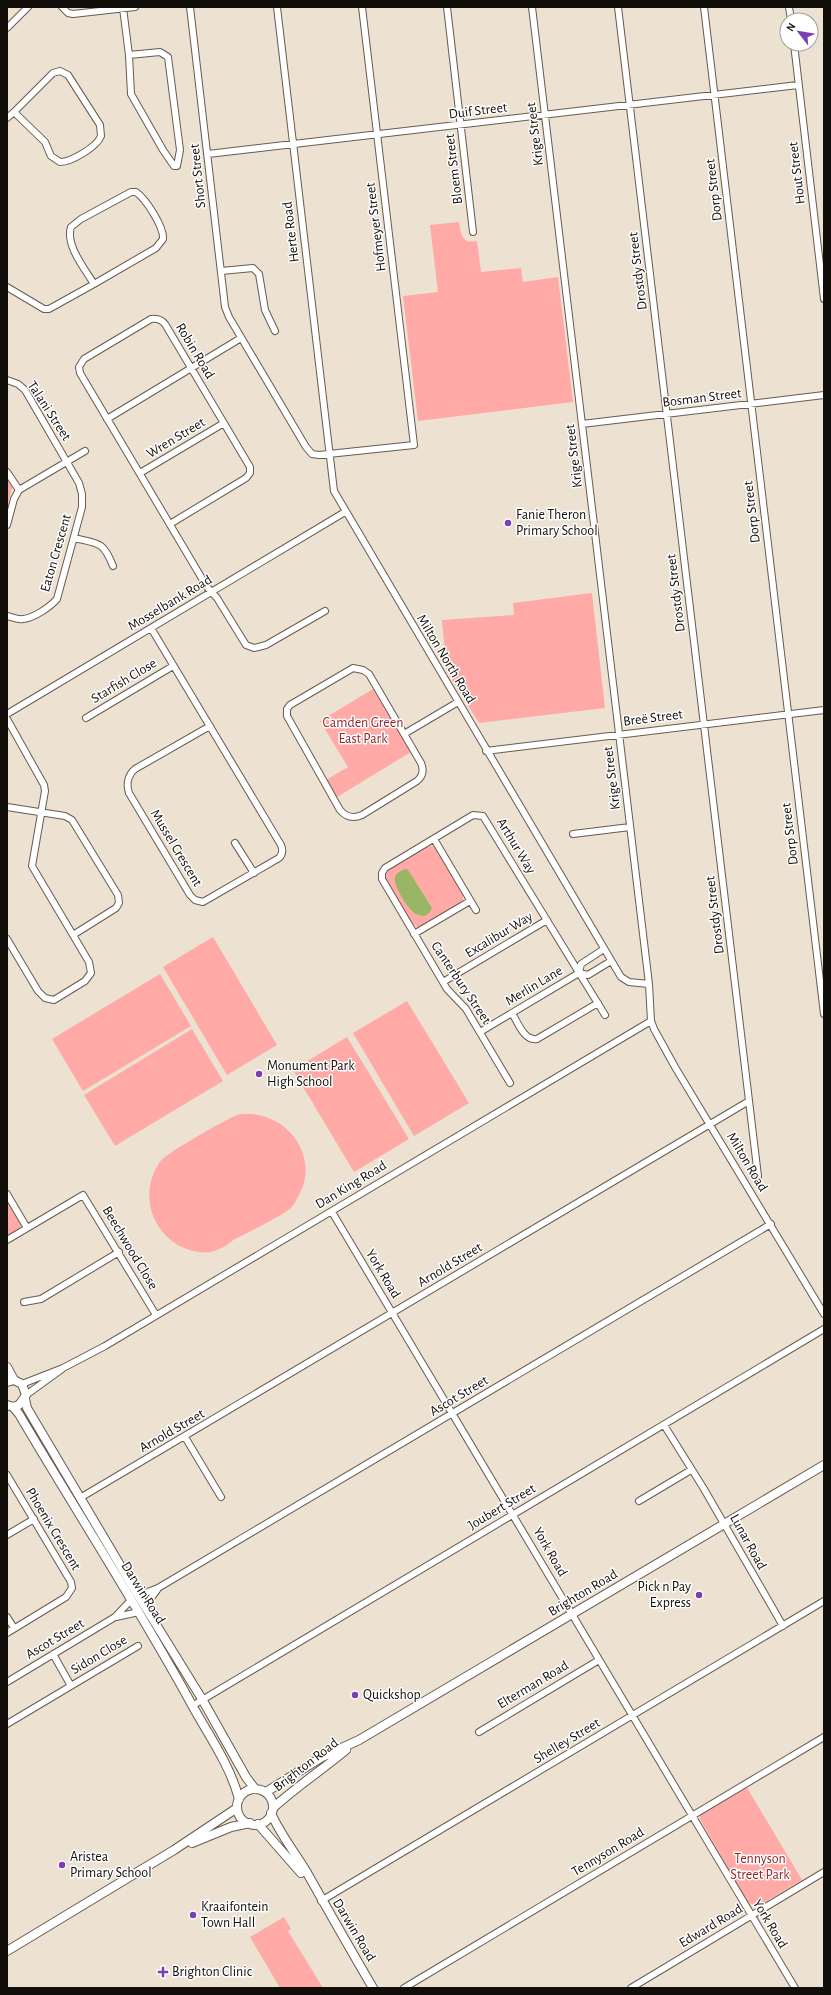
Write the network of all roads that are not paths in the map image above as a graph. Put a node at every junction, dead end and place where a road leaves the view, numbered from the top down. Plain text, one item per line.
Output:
1 (28, 7) edge
2 (62, 7) edge
3 (135, 7) edge
4 (190, 7) edge
5 (277, 7) edge
6 (362, 7) edge
7 (447, 7) edge
8 (532, 7) edge
9 (618, 7) edge
10 (704, 7) edge
11 (123, 8) junction
12 (7, 28) edge
13 (795, 52) edge
14 (129, 55) junction
15 (798, 85) junction
16 (714, 95) junction
17 (630, 105) junction
18 (14, 112) junction
19 (544, 115) junction
20 (7, 118) edge
21 (461, 125) junction
22 (377, 135) junction
23 (292, 144) junction
24 (208, 154) junction
25 (473, 232) dead end
26 (221, 271) junction
27 (94, 284) junction
28 (7, 287) edge
29 (824, 299) edge
30 (275, 331) dead end
31 (241, 338) junction
32 (192, 368) junction
33 (7, 380) edge
34 (824, 395) edge
35 (752, 404) junction
36 (667, 414) junction
37 (107, 419) junction
38 (224, 423) junction
39 (582, 424) junction
40 (85, 451) dead end
41 (329, 454) junction
42 (67, 462) junction
43 (7, 472) edge
44 (140, 473) junction
45 (19, 490) junction
46 (345, 512) junction
47 (170, 524) junction
48 (7, 525) edge
49 (74, 538) junction
50 (113, 566) dead end
51 (212, 592) junction
52 (325, 611) dead end
53 (7, 616) edge
54 (151, 628) junction
55 (173, 666) junction
56 (458, 702) junction
57 (824, 710) edge
58 (7, 714) edge
59 (788, 714) junction
60 (86, 718) dead end
61 (7, 719) edge
62 (704, 724) junction
63 (210, 726) junction
64 (404, 734) junction
65 (619, 735) junction
66 (486, 751) junction
67 (7, 807) edge
68 (41, 812) junction
69 (630, 826) junction
70 (573, 834) dead end
71 (434, 839) junction
72 (235, 843) dead end
73 (254, 874) junction
74 (381, 875) joint
75 (470, 901) junction
76 (476, 910) dead end
77 (547, 920) junction
78 (414, 934) junction
79 (73, 935) junction
80 (7, 940) edge
81 (604, 949) junction
82 (611, 961) junction
83 (579, 973) junction
84 (443, 982) junction
85 (649, 984) junction
86 (598, 1003) junction
87 (512, 1013) junction
88 (824, 1014) edge
89 (605, 1015) dead end
90 (651, 1021) junction
91 (480, 1032) junction
92 (510, 1083) dead end
93 (749, 1101) junction
94 (710, 1124) junction
95 (758, 1176) dead end
96 (7, 1194) edge
97 (332, 1212) junction
98 (771, 1224) junction
99 (27, 1228) junction
100 (7, 1240) edge
101 (118, 1252) junction
102 (24, 1302) dead end
103 (393, 1313) junction
104 (824, 1314) edge
105 (156, 1315) junction
106 (824, 1329) edge
107 (7, 1367) edge
108 (63, 1368) junction
109 (14, 1382) edge
110 (26, 1397) junction
111 (9, 1407) edge
112 (453, 1414) junction
113 (664, 1425) junction
114 (185, 1437) junction
115 (824, 1465) edge
116 (691, 1470) junction
117 (7, 1475) edge
118 (221, 1497) dead end
119 (80, 1498) junction
120 (640, 1501) dead end
121 (514, 1514) junction
122 (34, 1519) junction
123 (725, 1525) junction
124 (7, 1535) edge
125 (158, 1588) junction
126 (136, 1592) junction
127 (131, 1600) junction
128 (824, 1601) edge
129 (142, 1609) junction
130 (572, 1614) junction
131 (7, 1617) edge
132 (115, 1617) junction
133 (783, 1626) junction
134 (14, 1628) junction
135 (7, 1633) edge
136 (138, 1646) dead end
137 (53, 1654) junction
138 (599, 1660) junction
139 (7, 1682) edge
140 (72, 1686) junction
141 (202, 1699) junction
142 (192, 1706) junction
143 (634, 1715) junction
144 (7, 1724) edge
145 (479, 1732) dead end
146 (824, 1737) edge
147 (355, 1742) junction
148 (255, 1789) junction
149 (266, 1792) junction
150 (239, 1799) junction
151 (237, 1808) junction
152 (272, 1810) junction
153 (692, 1816) junction
154 (254, 1824) junction
155 (174, 1850) junction
156 (824, 1872) edge
157 (313, 1886) junction
158 (321, 1901) junction
159 (751, 1916) junction
160 (7, 1951) edge
161 (373, 1988) edge
162 (404, 1988) edge
163 (631, 1988) edge
164 (795, 1988) edge

1 - 12 street
2 - 11 street
3 - 11 street
4 - 24 street, Short Street
5 - 23 street, Herte Road
6 - 22 street, Hofmeyer Street
7 - 21 street, Bloem Street
8 - 19 street, Krige Street
9 - 17 street, Drostdy Street
10 - 16 street, Dorp Street
11 - 14 street
13 - 15 street, Hout Street
14 - 14 street
15 - 16 street, Duif Street
15 - 29 street, Hout Street
16 - 17 street, Duif Street
16 - 35 street, Dorp Street
17 - 19 street, Duif Street
17 - 36 street, Drostdy Street
18 - 18 street
18 - 20 street
19 - 21 street, Duif Street
19 - 39 street, Krige Street
21 - 22 street, Duif Street
21 - 25 street, Bloem Street
22 - 23 street, Duif Street
22 - 41 street, Hofmeyer Street
23 - 24 street, Duif Street
23 - 41 street, Herte Road
24 - 26 street, Short Street
26 - 30 street
26 - 31 street, Short Street
27 - 27 street
27 - 28 street
31 - 32 street
31 - 41 street
32 - 37 street
32 - 37 street, Robin Road
32 - 38 street, Robin Road
33 - 42 street, Talani Street
34 - 35 street, Bosman Street
35 - 36 street, Bosman Street
35 - 59 street, Dorp Street
36 - 39 street, Bosman Street
36 - 62 street, Drostdy Street
37 - 44 street, Robin Road
38 - 44 street, Wren Street
38 - 47 street, Robin Road
39 - 65 street, Krige Street
40 - 42 street
41 - 46 street, Milton North Road
42 - 45 street
42 - 49 street, Eaton Crescent
43 - 45 street
44 - 47 street, Robin Road
45 - 48 street
46 - 51 street, Mosselbank Road
46 - 56 street, Milton North Road
47 - 51 street, Robin Road
49 - 50 street
49 - 53 street, Eaton Crescent
51 - 52 street, Robin Road
51 - 54 street, Mosselbank Road
54 - 55 street, Mussel Crescent
54 - 58 street, Mosselbank Road
55 - 60 street, Starfish Close
55 - 63 street, Mussel Crescent
56 - 64 street
56 - 66 street, Milton North Road
57 - 59 street, Breë Street
59 - 62 street, Breë Street
59 - 88 street, Dorp Street
61 - 68 street
62 - 65 street, Breë Street
62 - 93 street, Drostdy Street
63 - 73 street, Mussel Crescent
63 - 73 street, Mussel Crescent
64 - 64 street
65 - 66 street, Breë Street
65 - 69 street, Krige Street
66 - 81 street, Milton North Road
67 - 68 street
68 - 79 street
68 - 79 street
69 - 70 street
69 - 85 street, Krige Street
71 - 74 street, Arthur Way
71 - 75 street
71 - 77 street, Arthur Way
72 - 73 street
74 - 78 street, Canterbury Street
75 - 76 street
75 - 78 street
77 - 83 street, Arthur Way
77 - 84 street, Excalibur Way
78 - 84 street, Canterbury Street
79 - 80 street
81 - 82 street, Milton North Road
81 - 83 street, Merlin Lane
82 - 83 street, Merlin Lane
82 - 85 street, Milton North Road
83 - 86 street, Arthur Way
83 - 87 street, Merlin Lane
84 - 91 street, Canterbury Street
85 - 90 street, Krige Street
86 - 87 street
86 - 89 street, Arthur Way
87 - 91 street, Merlin Lane
90 - 94 street, Milton Road
90 - 97 street, Dan King Road
91 - 92 street, Canterbury Street
93 - 94 street, Arnold Street
93 - 95 street, Drostdy Street
94 - 98 street, Milton Road
94 - 103 street, Arnold Street
96 - 99 street
97 - 103 street, York Road
97 - 105 street, Dan King Road
98 - 104 street, Milton Road
98 - 112 street, Ascot Street
99 - 100 street
99 - 101 street, Beechwood Close
101 - 102 street
101 - 105 street, Beechwood Close
103 - 112 street, York Road
103 - 114 street, Arnold Street
105 - 108 street, Dan King Road
106 - 113 street, Joubert Street
107 - 109 street
108 - 109 street, Dan King Road
108 - 110 street, Dan King Road
109 - 110 street, Darwin Road
110 - 111 street
110 - 119 street, Darwin Road
111 - 127 street, Darwin Road
112 - 121 street, York Road
112 - 125 street, Ascot Street
113 - 116 street, Lunar Road
113 - 121 street, Joubert Street
114 - 118 street
114 - 119 street, Arnold Street
115 - 123 street, Brighton Road
116 - 120 street
116 - 123 street, Lunar Road
117 - 122 street, Phoenix Crescent
119 - 126 street, Darwin Road
121 - 130 street, York Road
121 - 141 street, Joubert Street
122 - 124 street
122 - 134 street, Phoenix Crescent
123 - 130 street, Brighton Road
123 - 133 street, Lunar Road
125 - 126 street, Ascot Street
125 - 129 street, Ascot Street
126 - 129 street, Darwin Road
127 - 129 street, Darwin Road
127 - 132 street, Ascot Street
128 - 133 street, Shelley Street
129 - 132 street, Ascot Street
129 - 141 street, Darwin Road
129 - 142 street, Darwin Road
130 - 138 street, York Road
130 - 147 street, Brighton Road
131 - 134 street
132 - 137 street, Ascot Street
133 - 143 street, Shelley Street
134 - 135 street, Phoenix Crescent
136 - 140 street, Sidon Close
137 - 139 street, Ascot Street
137 - 140 street
138 - 143 street, York Road
138 - 145 street, Elterman Road
140 - 144 street, Sidon Close
141 - 142 street, Joubert Street
141 - 148 street, Darwin Road
142 - 150 street, Darwin Road
143 - 153 street, York Road
143 - 158 street, Shelley Street
146 - 153 street, Tennyson Road
147 - 149 street, Brighton Road
147 - 152 street, Brighton Road
148 - 149 street
148 - 150 street
149 - 152 street
150 - 151 street
151 - 154 street
151 - 155 street
152 - 154 street
152 - 157 street, Darwin Road
153 - 159 street, York Road
153 - 162 street, Tennyson Road
154 - 155 street
154 - 157 street, Darwin Road
155 - 160 street
156 - 159 street, Edward Road
157 - 158 street, Darwin Road
158 - 161 street, Darwin Road
159 - 163 street, Edward Road
159 - 164 street, York Road

